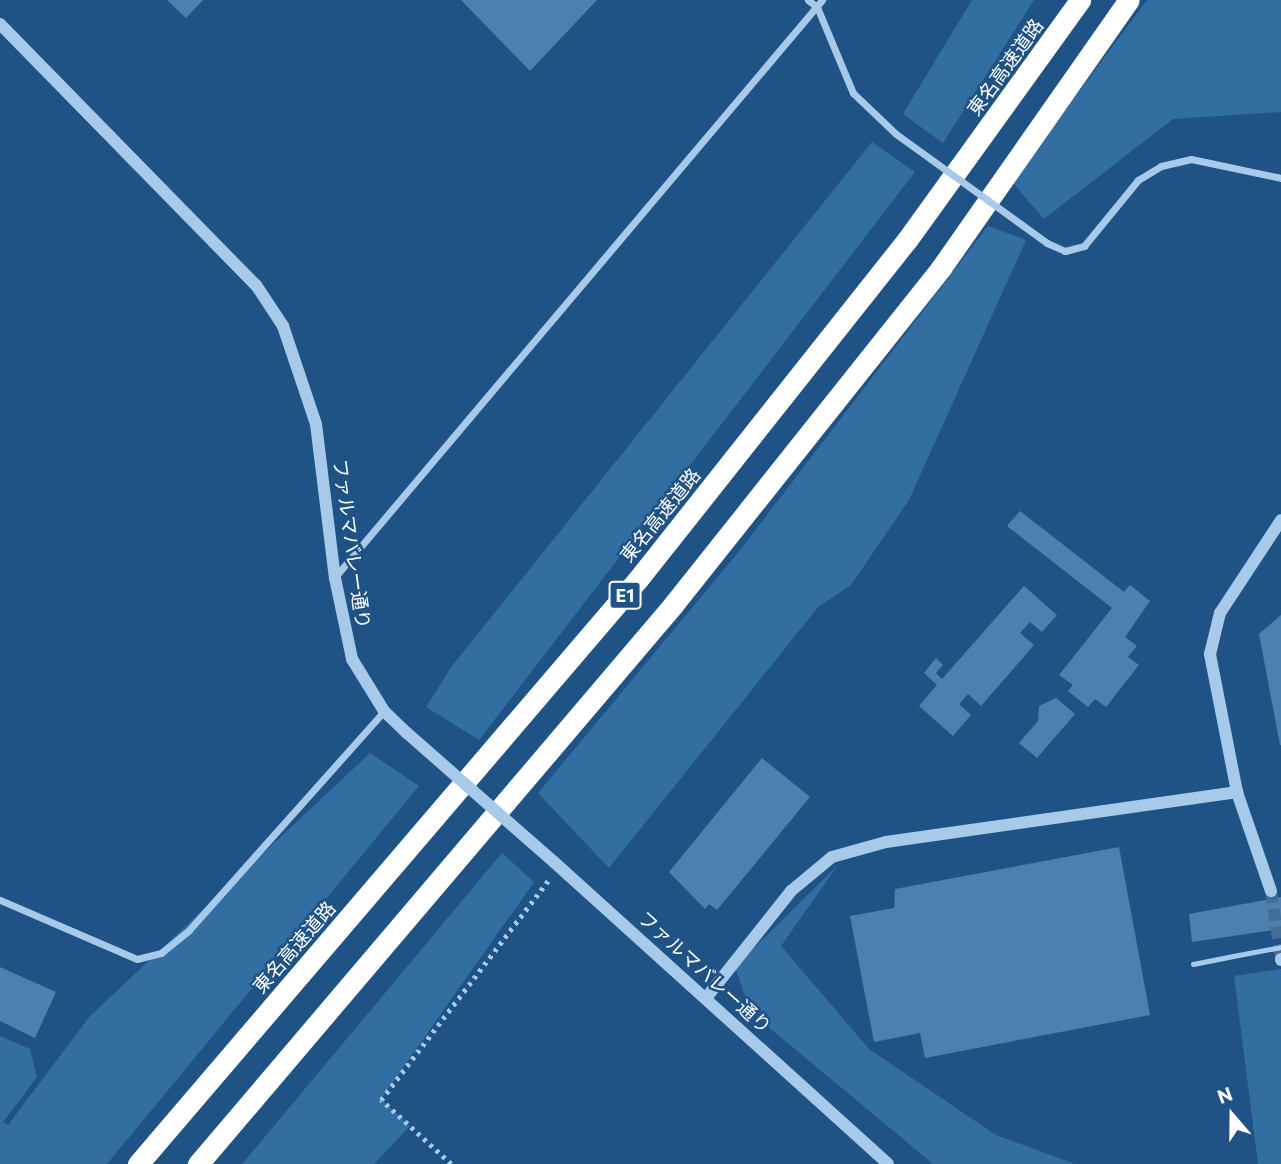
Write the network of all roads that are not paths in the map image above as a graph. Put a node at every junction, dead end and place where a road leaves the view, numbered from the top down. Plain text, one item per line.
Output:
1 (808, 0) edge
2 (1080, 0) edge
3 (1129, 0) edge
4 (820, 4) edge
5 (0, 24) edge
6 (1281, 178) edge
7 (1281, 520) edge
8 (335, 578) junction
9 (384, 711) junction
10 (1237, 792) junction
11 (1271, 891) tunnel mouth
12 (0, 900) edge
13 (1281, 947) edge
14 (1193, 964) dead end
15 (706, 999) junction
16 (138, 1164) edge
17 (198, 1164) edge
18 (888, 1164) edge

1 - 4 street
2 - 16 highway, 東名高速道路 / E1
3 - 17 highway, E1
4 - 6 street, bridge
4 - 8 street
5 - 8 street, ファルマバレー通り
7 - 10 street
8 - 9 street, ファルマバレー通り
9 - 12 street
9 - 15 street, ファルマバレー通り, bridge
10 - 11 street
10 - 15 street
13 - 14 lane, bridge
15 - 18 street, ファルマバレー通り

